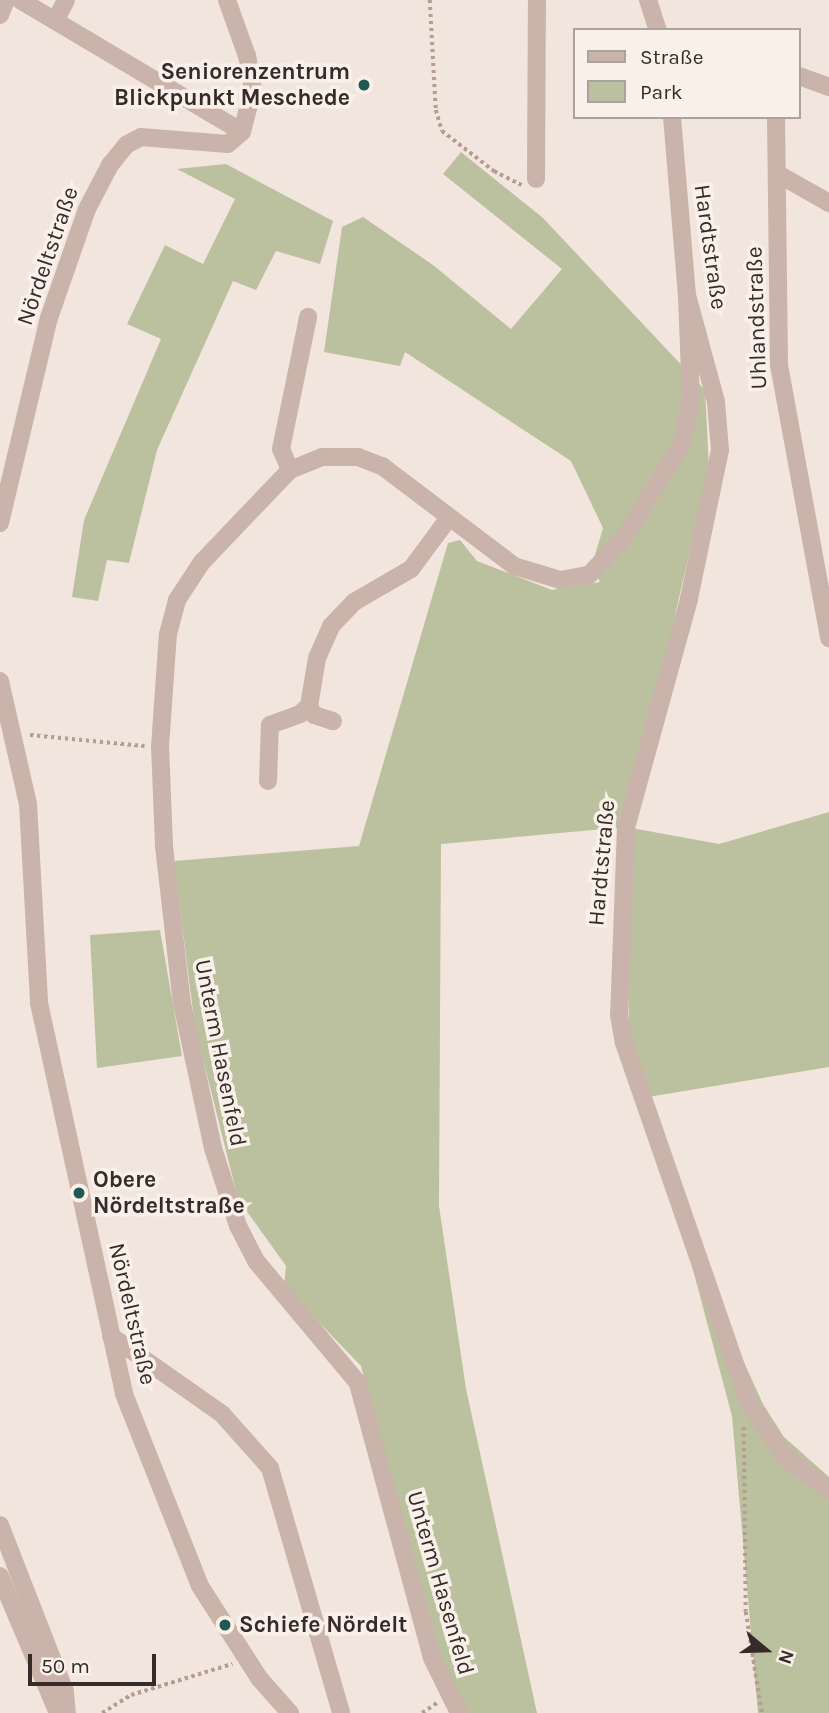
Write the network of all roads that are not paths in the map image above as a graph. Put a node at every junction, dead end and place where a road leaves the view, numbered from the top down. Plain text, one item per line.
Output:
1 (6, 0) edge
2 (20, 0) edge
3 (66, 0) edge
4 (227, 0) edge
5 (537, 0) edge
6 (648, 0) edge
7 (0, 15) edge
8 (55, 19) junction
9 (660, 28) edge
10 (801, 77) edge
11 (829, 86) edge
12 (672, 119) edge
13 (776, 119) edge
14 (242, 132) junction
15 (778, 174) junction
16 (536, 179) road end
17 (829, 203) edge
18 (687, 295) junction
19 (308, 317) dead end
20 (289, 470) junction
21 (448, 519) junction
22 (0, 523) edge
23 (829, 638) edge
24 (0, 681) edge
25 (309, 706) junction
26 (333, 722) dead end
27 (268, 781) dead end
28 (111, 1336) junction
29 (829, 1490) edge
30 (0, 1525) edge
31 (0, 1576) edge
32 (67, 1710) edge
33 (290, 1713) edge
34 (341, 1713) edge
35 (459, 1713) edge

1 - 7 street
2 - 8 street
3 - 8 street
4 - 14 street
5 - 16 street
6 - 9 street
8 - 14 street
10 - 11 street
12 - 18 street, Hardtstraße
13 - 15 street, Uhlandstraße
14 - 22 street, Nördeltstraße
15 - 17 street
15 - 23 street, Uhlandstraße
18 - 21 street, Unterm Hasenfeld
18 - 29 street, Hardtstraße
19 - 20 street
20 - 21 street, Unterm Hasenfeld
20 - 35 street, Unterm Hasenfeld
21 - 25 street
24 - 28 street, Nördeltstraße
25 - 26 street
25 - 27 street
28 - 33 street, Nördeltstraße
28 - 34 street
30 - 32 street
31 - 32 street

